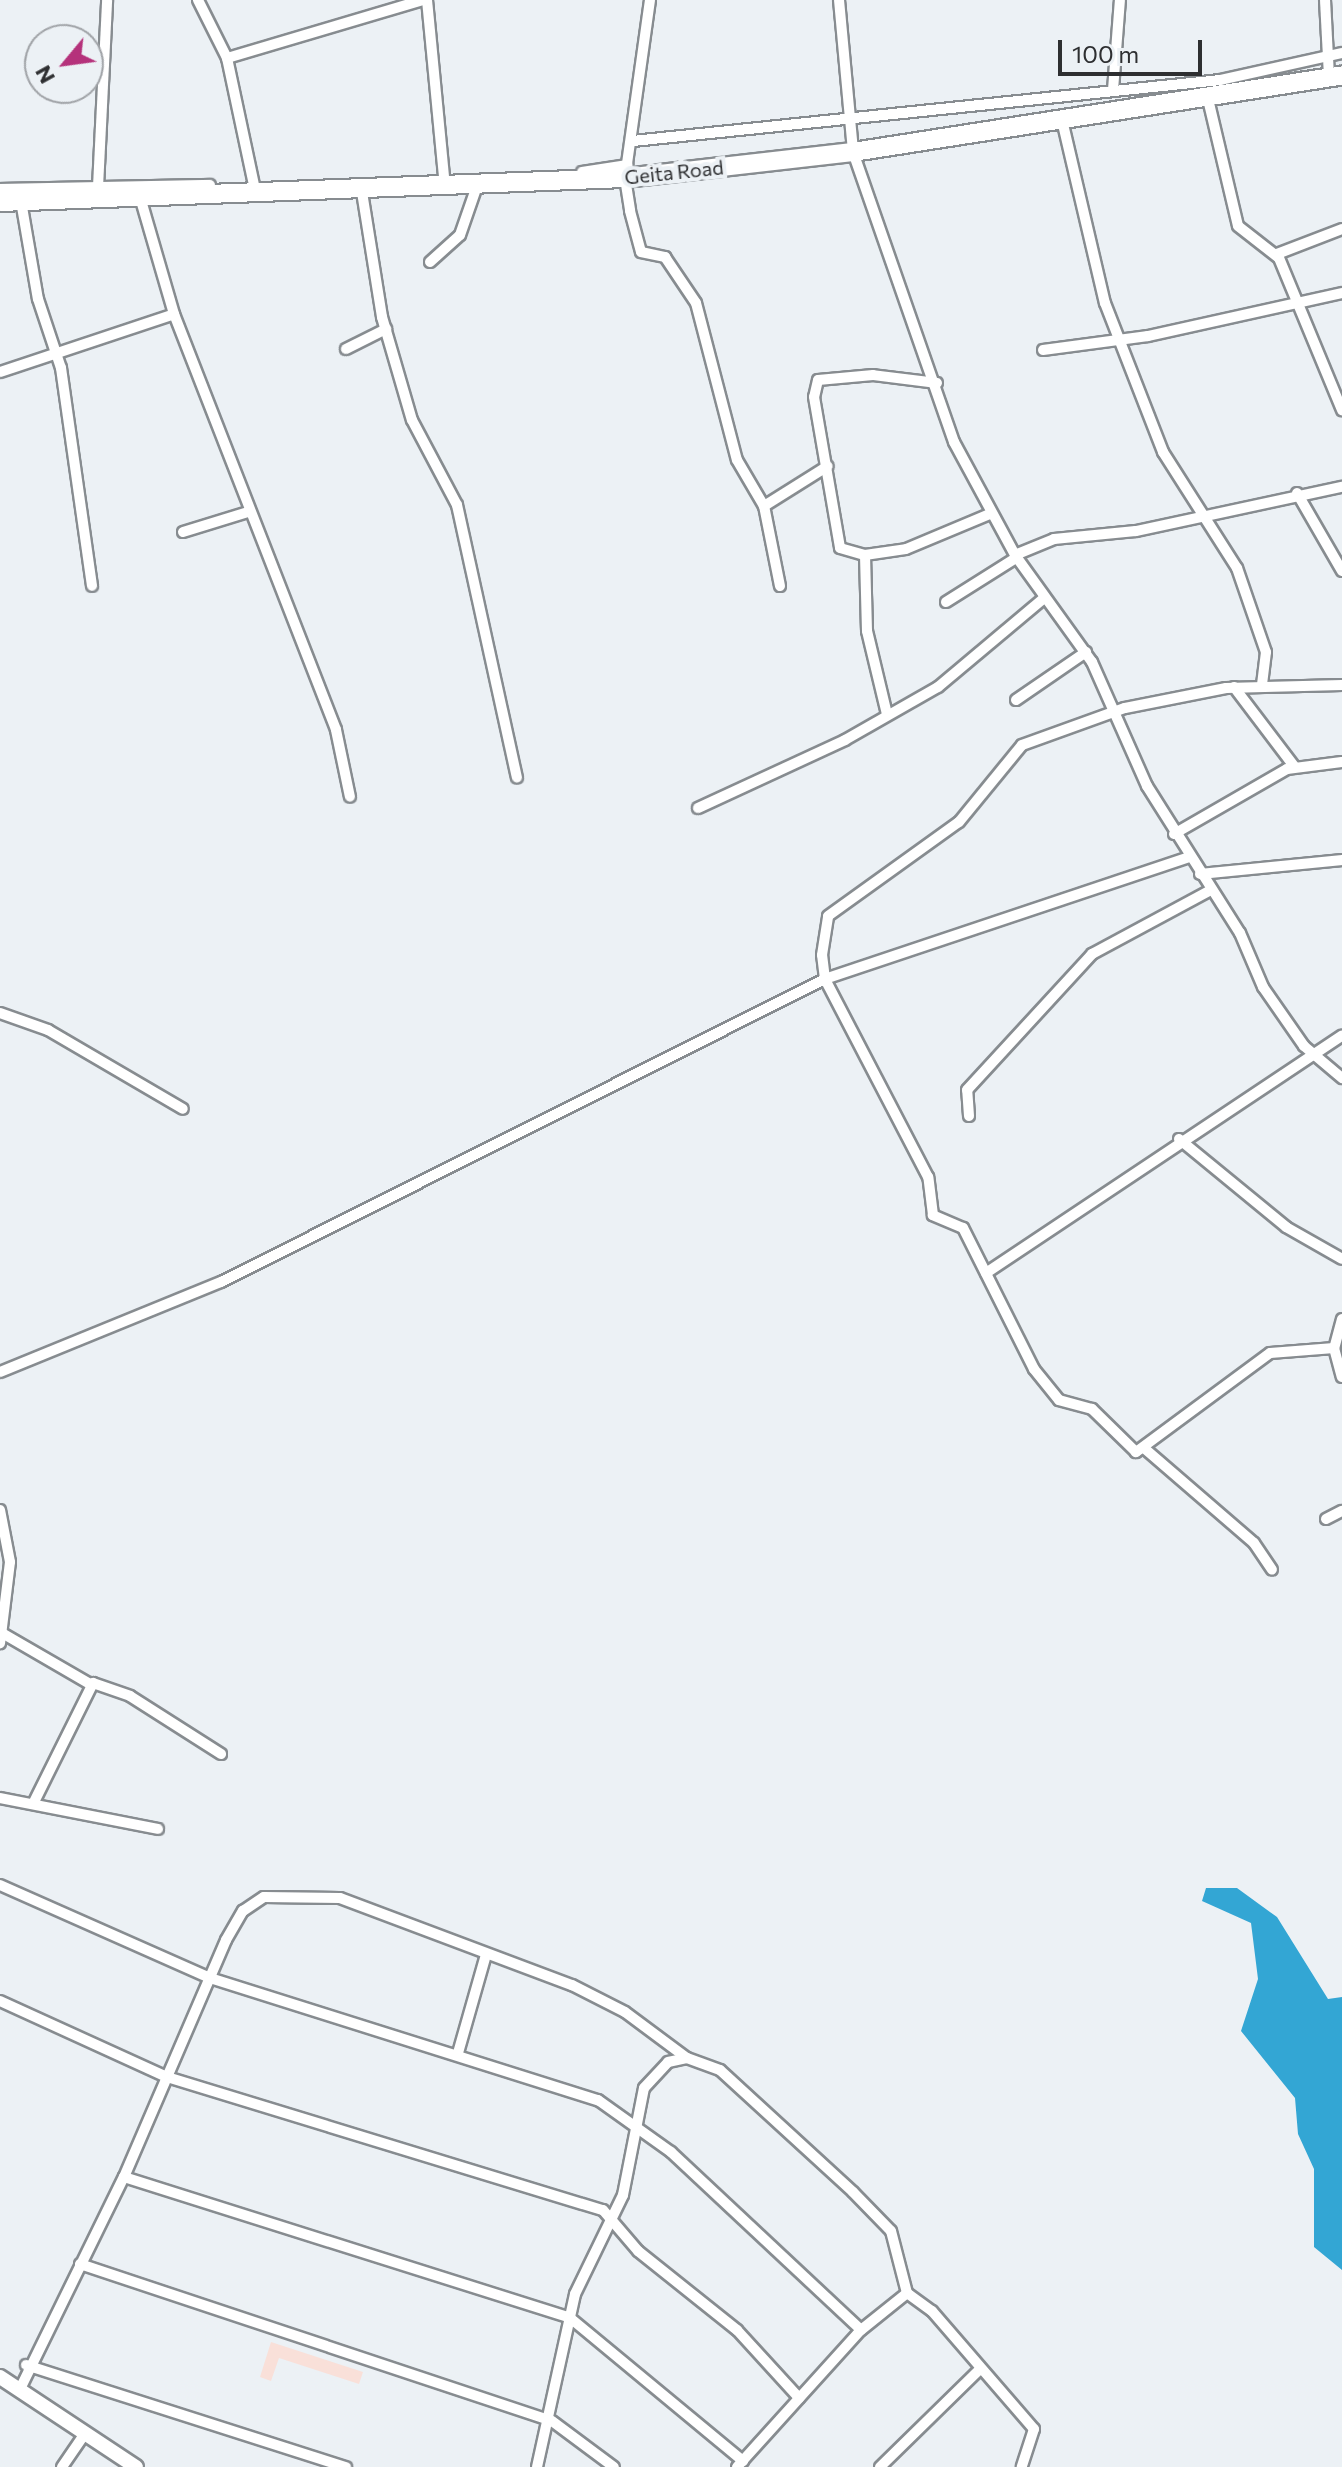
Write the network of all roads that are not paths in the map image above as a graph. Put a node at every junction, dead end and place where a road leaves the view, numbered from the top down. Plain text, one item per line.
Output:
1 (107, 0) edge
2 (198, 0) edge
3 (425, 0) edge
4 (650, 0) edge
5 (839, 0) edge
6 (1120, 0) edge
7 (1325, 0) edge
8 (1342, 53) edge
9 (1323, 56) junction
10 (227, 58) junction
11 (1335, 76) edge
12 (1113, 90) junction
13 (1208, 99) junction
14 (1062, 120) junction
15 (850, 123) junction
16 (633, 141) junction
17 (853, 152) junction
18 (626, 171) junction
19 (444, 177) junction
20 (254, 185) junction
21 (477, 186) junction
22 (98, 187) junction
23 (0, 189) edge
24 (362, 192) junction
25 (140, 197) junction
26 (21, 201) junction
27 (0, 202) edge
28 (1342, 229) edge
29 (1277, 254) junction
30 (430, 262) dead end
31 (1342, 293) edge
32 (1296, 303) junction
33 (174, 314) junction
34 (386, 329) junction
35 (1119, 335) junction
36 (346, 349) dead end
37 (1043, 350) dead end
38 (57, 353) junction
39 (0, 372) edge
40 (937, 383) junction
41 (1342, 410) edge
42 (828, 466) junction
43 (1342, 487) edge
44 (1297, 493) junction
45 (764, 506) junction
46 (248, 512) junction
47 (992, 513) junction
48 (1202, 514) junction
49 (183, 532) dead end
50 (865, 555) junction
51 (1016, 556) junction
52 (1342, 571) edge
53 (92, 586) dead end
54 (780, 586) dead end
55 (1044, 598) junction
56 (946, 602) dead end
57 (1086, 652) junction
58 (1262, 685) junction
59 (1342, 685) edge
60 (1234, 687) junction
61 (1016, 700) dead end
62 (1115, 711) junction
63 (887, 714) junction
64 (1342, 762) edge
65 (1294, 766) junction
66 (517, 777) dead end
67 (350, 797) dead end
68 (698, 808) dead end
69 (1174, 834) junction
70 (1189, 857) junction
71 (1342, 860) edge
72 (1200, 874) junction
73 (1211, 890) junction
74 (820, 982) junction
75 (0, 1013) edge
76 (1342, 1036) edge
77 (1312, 1054) junction
78 (1342, 1078) edge
79 (183, 1109) dead end
80 (969, 1116) dead end
81 (1179, 1139) junction
82 (1342, 1259) edge
83 (986, 1273) junction
84 (1342, 1319) edge
85 (1334, 1348) junction
86 (0, 1372) edge
87 (1342, 1377) edge
88 (1144, 1448) junction
89 (0, 1510) edge
90 (1342, 1511) edge
91 (1326, 1519) dead end
92 (1272, 1570) dead end
93 (1, 1638) edge
94 (90, 1684) junction
95 (221, 1754) dead end
96 (0, 1798) edge
97 (34, 1802) junction
98 (158, 1829) dead end
99 (0, 1885) edge
100 (486, 1955) junction
101 (210, 1978) junction
102 (0, 2001) edge
103 (458, 2053) junction
104 (687, 2058) junction
105 (167, 2077) junction
106 (634, 2123) junction
107 (124, 2177) junction
108 (613, 2217) junction
109 (80, 2264) junction
110 (907, 2293) junction
111 (569, 2317) junction
112 (861, 2330) junction
113 (26, 2365) junction
114 (979, 2370) junction
115 (0, 2377) edge
116 (20, 2389) junction
117 (799, 2398) junction
118 (552, 2421) junction
119 (86, 2432) junction
120 (740, 2464) edge
121 (62, 2467) edge
122 (136, 2467) edge
123 (346, 2467) edge
124 (537, 2467) edge
125 (614, 2467) edge
126 (880, 2467) edge
127 (1022, 2467) edge

1 - 22 street
2 - 10 street
3 - 10 street
3 - 19 street
4 - 16 street
5 - 15 street
6 - 12 street
7 - 9 street
8 - 9 street
9 - 11 street
9 - 12 street
10 - 20 street
11 - 13 highway, Geita Road
12 - 15 street
13 - 14 highway, Geita Road
13 - 29 street
14 - 17 highway, Geita Road
14 - 35 street
15 - 16 street
15 - 17 street
16 - 18 street
17 - 18 highway, Geita Road
17 - 40 street
18 - 19 street
18 - 21 highway, Geita Road
18 - 45 street
19 - 20 street
20 - 22 street
21 - 24 highway, Geita Road
21 - 30 street
22 - 23 street
24 - 25 highway, Geita Road
24 - 34 street
25 - 26 highway, Geita Road
25 - 33 street
26 - 27 highway, Geita Road
26 - 38 street
28 - 29 street
29 - 32 street
31 - 32 street
32 - 35 street
32 - 41 street
33 - 38 street
33 - 46 street
34 - 36 street
34 - 66 street
35 - 37 street
35 - 48 street
38 - 39 street
38 - 53 street
40 - 42 street
40 - 47 street
42 - 45 street
42 - 50 street
43 - 44 street
44 - 48 street
44 - 52 street
45 - 54 street
46 - 49 street
46 - 67 street
47 - 50 street
47 - 51 street
48 - 51 street
48 - 58 street
50 - 63 street
51 - 55 street
51 - 56 street
55 - 57 street
55 - 63 street
57 - 61 street
57 - 62 street
58 - 59 street
58 - 60 street
60 - 62 street
60 - 65 street
62 - 69 street
62 - 74 street
63 - 68 street
64 - 65 street
65 - 69 street
69 - 70 street
70 - 72 street
70 - 74 street
71 - 72 street
72 - 73 street
73 - 77 street
73 - 80 street
74 - 83 street
74 - 86 street
75 - 79 street
76 - 77 street
77 - 78 street
77 - 81 street
81 - 82 street
81 - 83 street
83 - 88 street
84 - 85 street
85 - 87 street
85 - 88 street
88 - 92 street
89 - 93 street
90 - 91 street
93 - 94 street
94 - 95 street
94 - 97 street
96 - 97 street
97 - 98 street
99 - 101 street
100 - 101 street
100 - 103 street
100 - 104 street
101 - 103 street
101 - 105 street
102 - 105 street
103 - 106 street
104 - 106 street
104 - 110 street
105 - 107 street
105 - 108 street
106 - 108 street
106 - 112 street
107 - 109 street
107 - 111 street
108 - 111 street
108 - 117 street
109 - 113 street
109 - 118 street
110 - 112 street
110 - 114 street
111 - 118 street
111 - 120 street
112 - 117 street
113 - 116 street
113 - 123 street
114 - 126 street
114 - 127 street
115 - 116 street
116 - 119 street
117 - 120 street
118 - 124 street
118 - 125 street
119 - 121 street
119 - 122 street

